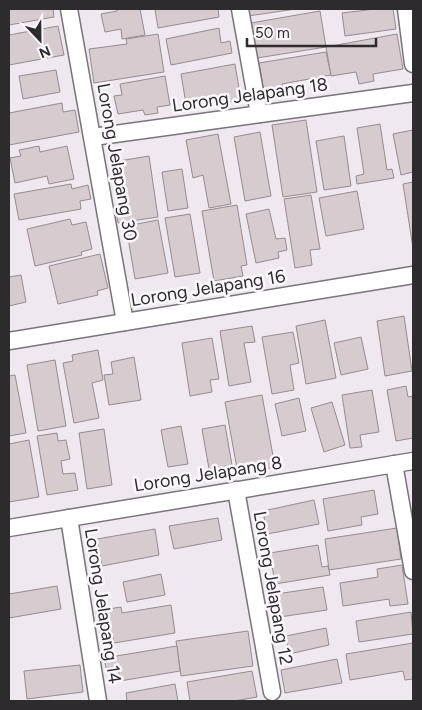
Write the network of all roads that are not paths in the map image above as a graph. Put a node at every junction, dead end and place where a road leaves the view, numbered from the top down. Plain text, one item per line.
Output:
1 (69, 9) edge
2 (240, 9) edge
3 (406, 9) edge
4 (413, 64) edge
5 (413, 93) edge
6 (259, 114) junction
7 (93, 137) junction
8 (413, 275) edge
9 (125, 322) junction
10 (9, 341) edge
11 (413, 461) edge
12 (394, 464) junction
13 (236, 490) junction
14 (69, 518) junction
15 (9, 528) edge
16 (413, 571) edge
17 (272, 692) dead end
18 (98, 701) edge

1 - 7 street, Lorong Jelapang 30
2 - 6 street
3 - 4 street
5 - 6 street, Lorong Jelapang 18
6 - 7 street, Lorong Jelapang 18
7 - 9 street, Lorong Jelapang 30
8 - 9 street, Lorong Jelapang 16
9 - 10 street, Lorong Jelapang 16
11 - 12 street, Lorong Jelapang 8
12 - 13 street, Lorong Jelapang 8
12 - 16 street
13 - 14 street, Lorong Jelapang 8
13 - 17 street, Lorong Jelapang 12
14 - 15 street, Lorong Jelapang 8
14 - 18 street, Lorong Jelapang 14

